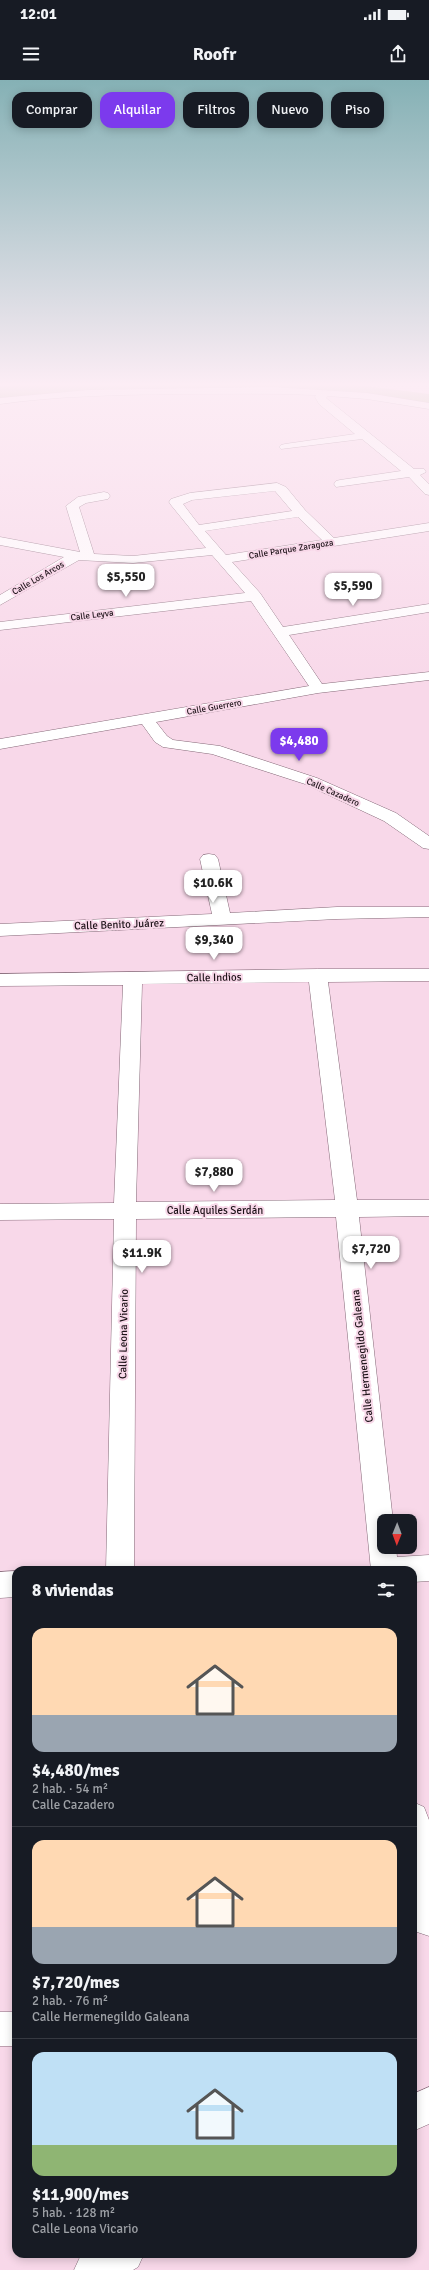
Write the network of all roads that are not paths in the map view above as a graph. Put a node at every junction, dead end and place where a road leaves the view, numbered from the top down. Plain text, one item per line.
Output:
1 (104, 496) dead end
2 (301, 513) junction
3 (429, 527) edge
4 (196, 529) junction
5 (0, 540) edge
6 (331, 542) junction
7 (220, 555) junction
8 (82, 557) junction
9 (255, 596) junction
10 (0, 601) edge
11 (429, 608) edge
12 (0, 626) edge
13 (281, 632) junction
14 (429, 676) edge
15 (318, 689) junction
16 (146, 719) junction
17 (0, 744) edge
18 (429, 844) edge
19 (209, 859) dead end
20 (429, 912) edge
21 (222, 918) junction
22 (0, 930) edge
23 (318, 975) junction
24 (429, 975) edge
25 (133, 978) junction
26 (0, 980) edge
27 (429, 1208) edge
28 (125, 1210) junction
29 (347, 1210) junction
30 (0, 1212) edge
31 (120, 1566) edge
32 (386, 1566) edge
33 (429, 1568) edge
34 (417, 1569) edge
35 (12, 1584) edge
36 (0, 1585) edge
37 (417, 1844) edge
38 (429, 1920) edge
39 (0, 2029) edge
40 (12, 2029) edge
41 (429, 2106) edge
42 (417, 2111) edge

1 - 8 street
2 - 4 street
2 - 4 street
2 - 6 street
3 - 6 street, Calle Parque Zaragoza
4 - 7 street
5 - 8 street, Calle Parque Zaragoza
6 - 7 street, Calle Parque Zaragoza
7 - 8 street, Calle Parque Zaragoza
7 - 9 street
8 - 10 street, Calle Los Arcos
9 - 12 street, Calle Leyva
9 - 13 street
11 - 13 street
13 - 15 street
14 - 15 street, Calle Guerrero
15 - 16 street, Calle Guerrero
16 - 17 street, Calle Guerrero
16 - 18 street, Calle Cazadero
19 - 21 street
20 - 21 street, Calle Benito Juárez
21 - 22 street, Calle Benito Juárez
23 - 24 street, Calle Indios
23 - 25 street, Calle Indios
23 - 29 street, Calle Hermenegildo Galeana
25 - 26 street, Calle Indios
25 - 28 street, Calle Leona Vicario
27 - 29 street, Calle Aquiles Serdán
28 - 29 street, Calle Aquiles Serdán
28 - 30 street, Calle Aquiles Serdán
28 - 31 street, Calle Leona Vicario
29 - 32 street, Calle Hermenegildo Galeana
33 - 34 street
35 - 36 street
37 - 38 street
39 - 40 street
41 - 42 street

